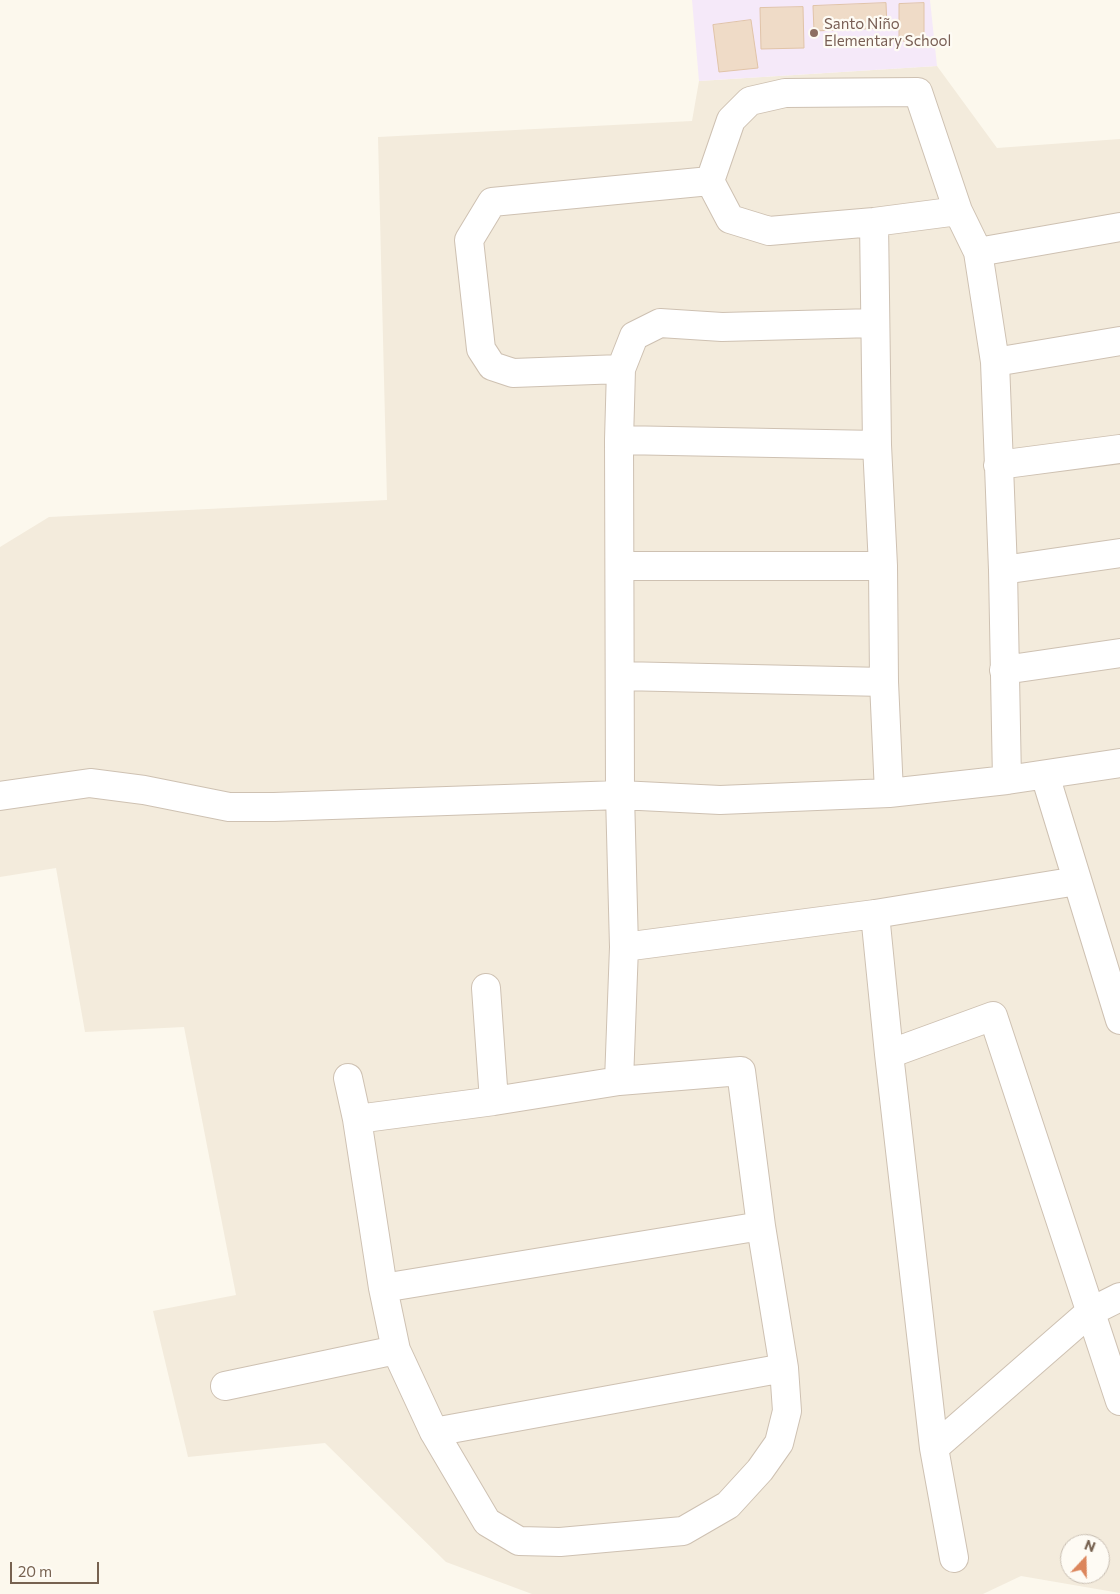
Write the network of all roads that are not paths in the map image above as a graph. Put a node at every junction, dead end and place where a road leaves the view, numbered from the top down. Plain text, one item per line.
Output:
1 (710, 181) junction
2 (958, 211) junction
3 (874, 222) junction
4 (1120, 227) edge
5 (978, 252) junction
6 (875, 323) junction
7 (1120, 341) edge
8 (994, 362) junction
9 (621, 369) junction
10 (619, 440) junction
11 (877, 445) junction
12 (1120, 449) edge
13 (998, 465) junction
14 (1120, 553) edge
15 (620, 566) junction
16 (883, 566) junction
17 (1003, 570) junction
18 (1120, 654) edge
19 (1004, 670) junction
20 (620, 676) junction
21 (884, 682) junction
22 (1120, 763) edge
23 (1045, 775) junction
24 (1007, 780) junction
25 (890, 793) junction
26 (620, 794) junction
27 (0, 796) edge
28 (1077, 881) junction
29 (875, 914) junction
30 (624, 947) junction
31 (486, 988) dead end
32 (1120, 1020) edge
33 (889, 1054) junction
34 (348, 1078) dead end
35 (619, 1081) junction
36 (494, 1101) junction
37 (357, 1118) junction
38 (761, 1226) junction
39 (383, 1288) junction
40 (1120, 1297) edge
41 (1090, 1312) junction
42 (396, 1350) junction
43 (784, 1368) junction
44 (225, 1386) dead end
45 (1120, 1400) edge
46 (434, 1432) junction
47 (934, 1448) junction
48 (954, 1558) dead end

1 - 2 street
1 - 3 street
1 - 9 street
2 - 3 street
2 - 5 street
3 - 6 street
4 - 5 street
5 - 8 street
6 - 9 street
6 - 11 street
7 - 8 street
8 - 13 street
9 - 10 street
10 - 11 street
10 - 15 street
11 - 16 street
12 - 13 street
13 - 17 street
14 - 17 street
15 - 16 street
15 - 20 street
16 - 21 street
17 - 19 street
18 - 19 street
19 - 24 street
20 - 21 street
20 - 26 street
21 - 25 street
22 - 23 street
23 - 24 street
23 - 28 street
24 - 25 street
25 - 26 street
26 - 27 street
26 - 30 street
28 - 29 street
28 - 32 street
29 - 30 street
29 - 33 street
30 - 35 street
31 - 36 street
33 - 41 street
33 - 47 street
34 - 37 street
35 - 36 street
35 - 38 street
36 - 37 street
37 - 39 street
38 - 39 street
38 - 43 street
39 - 42 street
40 - 41 street
41 - 45 street
41 - 47 street
42 - 44 street
42 - 46 street
43 - 46 street
43 - 46 street
47 - 48 street

